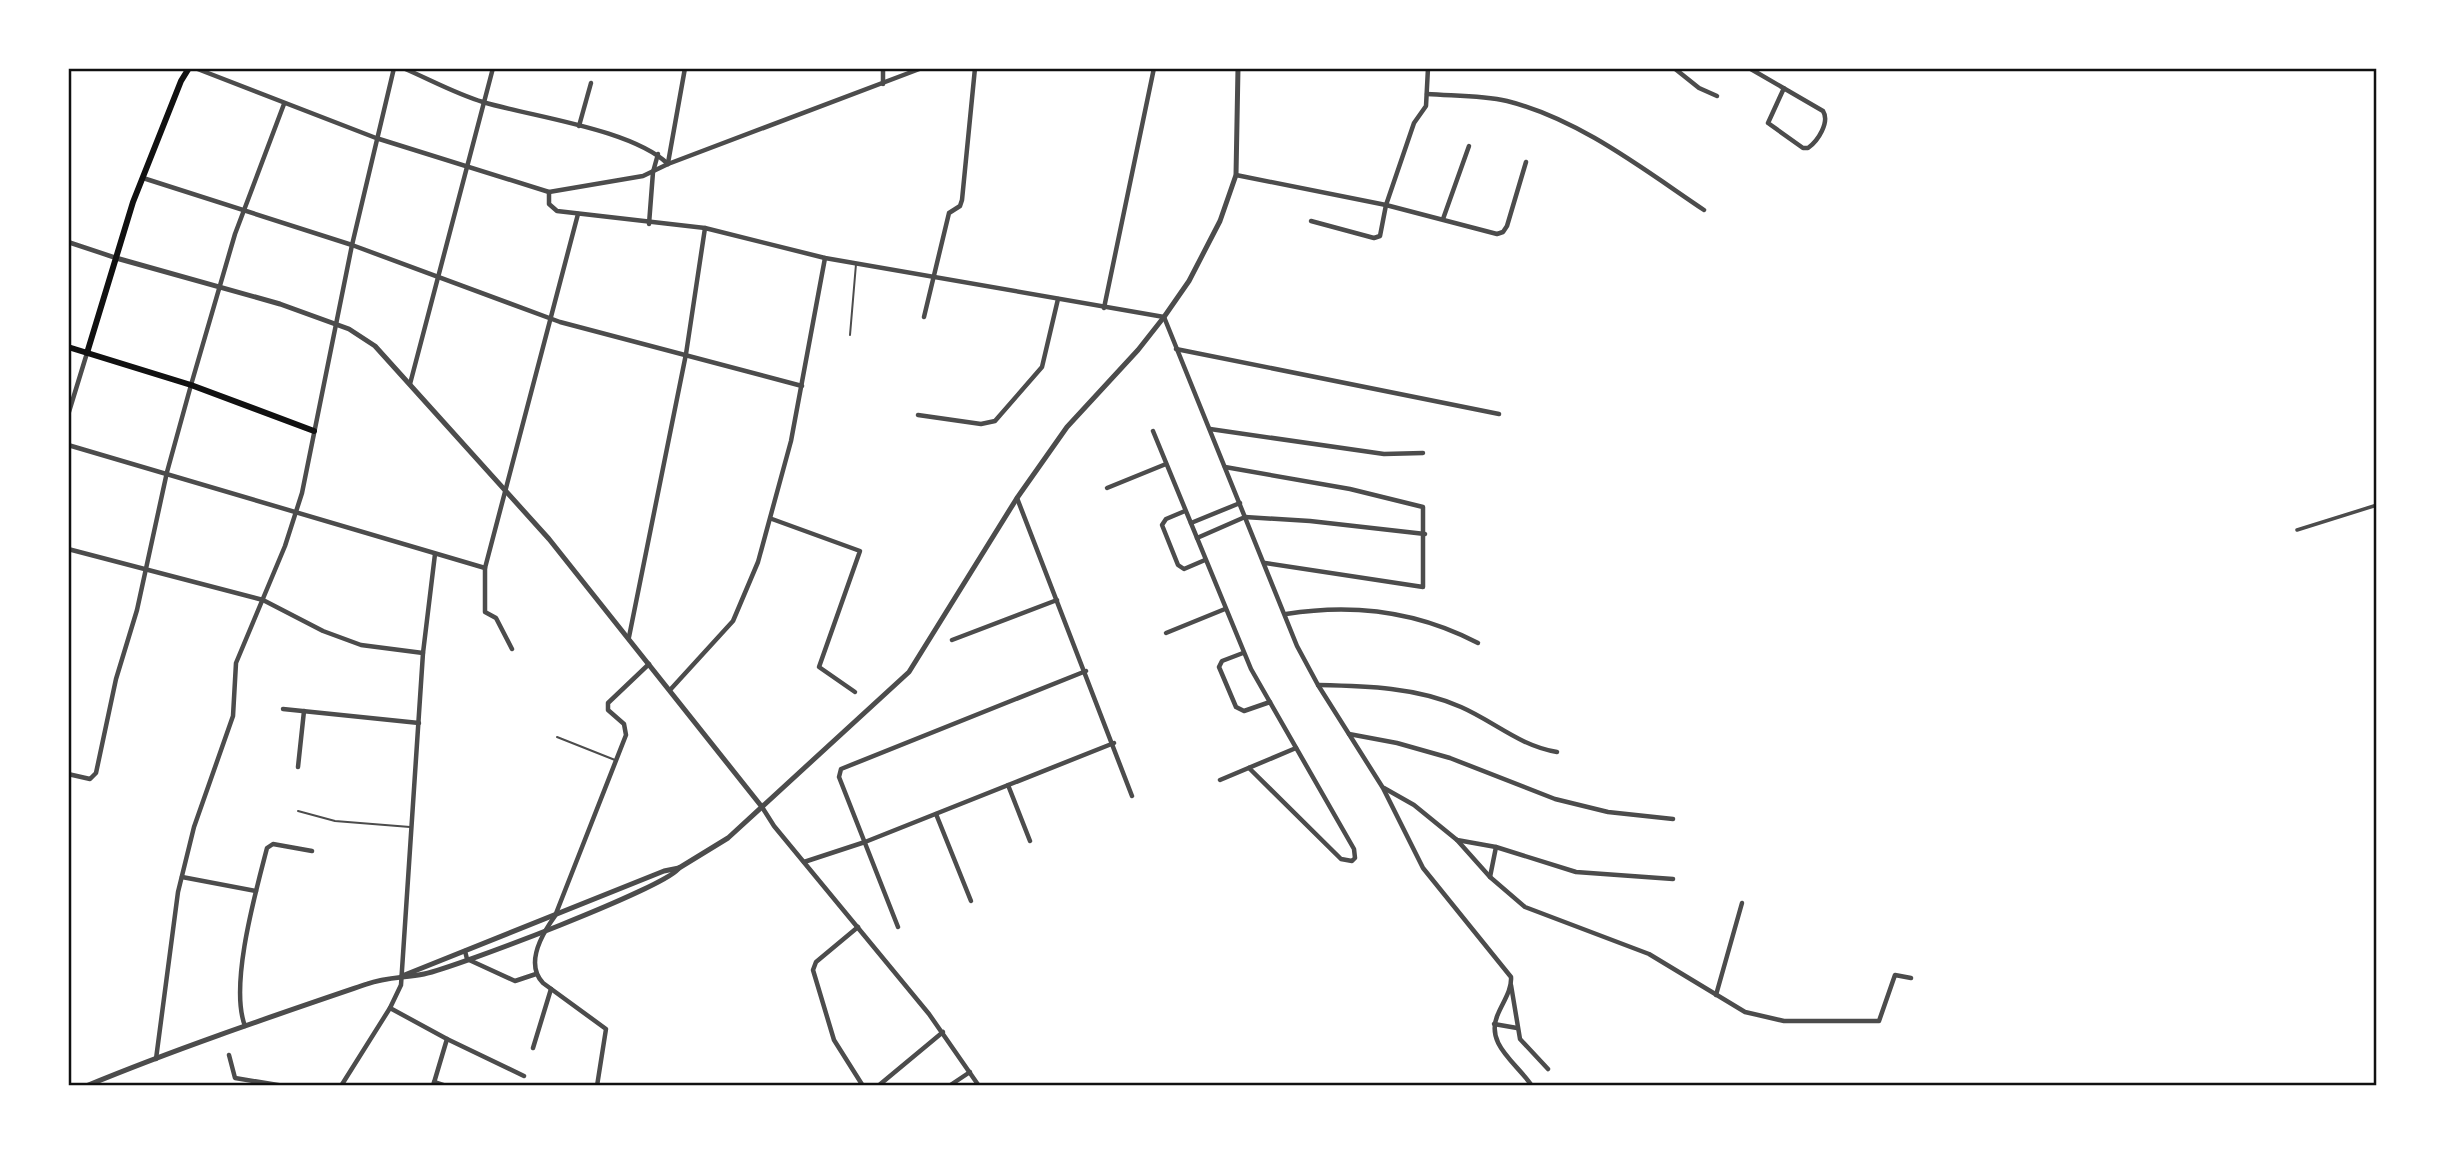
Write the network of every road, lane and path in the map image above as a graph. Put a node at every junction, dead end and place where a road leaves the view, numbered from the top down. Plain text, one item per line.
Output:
1 (190, 68) edge
2 (195, 68) edge
3 (394, 68) edge
4 (403, 68) edge
5 (493, 68) edge
6 (685, 68) edge
7 (883, 68) edge
8 (922, 68) edge
9 (975, 68) edge
10 (1154, 68) edge
11 (1238, 68) edge
12 (1429, 68) edge
13 (1674, 68) edge
14 (1749, 68) edge
15 (591, 83) dead end
16 (883, 84) junction
17 (1784, 88) junction
18 (1427, 94) junction
19 (1717, 96) dead end
20 (484, 103) junction
21 (285, 104) junction
22 (579, 126) junction
23 (376, 138) junction
24 (1469, 146) dead end
25 (658, 155) junction
26 (1526, 162) dead end
27 (668, 164) junction
28 (468, 166) junction
29 (653, 172) junction
30 (1236, 175) junction
31 (141, 178) junction
32 (550, 191) junction
33 (1386, 205) junction
34 (244, 209) junction
35 (1703, 210) dead end
36 (578, 214) junction
37 (1443, 219) junction
38 (1311, 221) dead end
39 (649, 224) junction
40 (705, 228) junction
41 (68, 242) edge
42 (352, 245) junction
43 (116, 258) junction
44 (825, 258) junction
45 (856, 263) junction
46 (933, 276) junction
47 (438, 277) junction
48 (220, 285) junction
49 (1058, 299) junction
50 (1104, 308) junction
51 (550, 316) junction
52 (924, 317) dead end
53 (1164, 317) junction
54 (336, 324) junction
55 (849, 335) dead end
56 (68, 347) edge
57 (1175, 349) junction
58 (88, 353) junction
59 (685, 354) junction
60 (410, 384) junction
61 (191, 385) junction
62 (802, 386) junction
63 (1500, 414) dead end
64 (68, 415) edge
65 (918, 415) dead end
66 (1210, 428) junction
67 (314, 431) junction
68 (1153, 431) dead end
69 (68, 444) edge
70 (1423, 453) dead end
71 (1166, 464) junction
72 (1225, 467) junction
73 (167, 472) junction
74 (1107, 488) dead end
75 (506, 492) junction
76 (1017, 498) junction
77 (1240, 503) junction
78 (2377, 505) edge
79 (297, 510) junction
80 (1185, 511) junction
81 (1245, 517) junction
82 (772, 519) junction
83 (1191, 523) junction
84 (2297, 530) dead end
85 (1425, 534) junction
86 (1197, 538) junction
87 (68, 549) edge
88 (435, 554) junction
89 (1205, 560) junction
90 (1264, 563) junction
91 (485, 568) junction
92 (144, 569) junction
93 (263, 600) junction
94 (1058, 600) junction
95 (1225, 609) junction
96 (1286, 614) junction
97 (1166, 633) dead end
98 (629, 637) junction
99 (952, 640) dead end
100 (1478, 643) dead end
101 (512, 649) dead end
102 (423, 653) junction
103 (1243, 653) junction
104 (649, 664) junction
105 (1086, 671) junction
106 (1318, 685) junction
107 (670, 690) junction
108 (855, 692) dead end
109 (1270, 702) junction
110 (283, 709) dead end
111 (304, 711) junction
112 (419, 723) junction
113 (1348, 734) junction
114 (557, 737) dead end
115 (1114, 743) junction
116 (1296, 748) junction
117 (1557, 752) dead end
118 (615, 760) junction
119 (298, 768) dead end
120 (1249, 768) junction
121 (68, 774) edge
122 (1220, 780) dead end
123 (1008, 785) junction
124 (1383, 788) junction
125 (1132, 796) dead end
126 (762, 807) junction
127 (298, 811) dead end
128 (936, 814) junction
129 (1673, 819) dead end
130 (411, 827) junction
131 (1457, 840) junction
132 (1030, 841) dead end
133 (864, 842) junction
134 (1496, 847) junction
135 (312, 850) dead end
136 (804, 862) junction
137 (679, 868) junction
138 (182, 877) junction
139 (1490, 877) junction
140 (1673, 879) dead end
141 (256, 891) junction
142 (971, 901) dead end
143 (1742, 903) dead end
144 (555, 916) junction
145 (858, 927) junction
146 (898, 927) dead end
147 (544, 931) junction
148 (465, 951) junction
149 (467, 959) junction
150 (536, 974) junction
151 (401, 976) junction
152 (1911, 978) dead end
153 (1511, 985) junction
154 (551, 989) junction
155 (1716, 995) junction
156 (390, 1008) junction
157 (1493, 1024) junction
158 (245, 1027) junction
159 (1517, 1028) junction
160 (943, 1032) junction
161 (447, 1039) junction
162 (533, 1048) dead end
163 (229, 1055) dead end
164 (156, 1060) junction
165 (1548, 1069) dead end
166 (970, 1072) junction
167 (524, 1076) dead end
168 (244, 1083) edge
169 (95, 1084) edge
170 (433, 1084) edge
171 (86, 1086) edge
172 (284, 1086) edge
173 (341, 1086) edge
174 (446, 1086) edge
175 (597, 1086) edge
176 (863, 1086) edge
177 (878, 1086) edge
178 (949, 1086) edge
179 (979, 1086) edge
180 (1532, 1086) edge

1 - 31 main road
2 - 21 street
3 - 23 street
4 - 20 street
5 - 20 street
6 - 27 street
7 - 16 street
8 - 16 street
9 - 46 street
10 - 50 street
11 - 30 street
12 - 18 street
13 - 19 street
14 - 17 street
15 - 22 street
16 - 27 street
17 - 17 street
18 - 33 street
18 - 35 street
20 - 22 street
20 - 28 street
21 - 23 street
21 - 34 street
22 - 25 street
23 - 28 street
23 - 42 street
24 - 37 street
25 - 27 street
25 - 29 street
26 - 37 street
27 - 29 street
28 - 32 street
28 - 47 street
29 - 32 street
29 - 39 street
30 - 33 street
30 - 53 street
31 - 34 street
31 - 43 main road
32 - 36 street
33 - 37 street
33 - 38 street
34 - 42 street
34 - 48 street
36 - 39 street
36 - 51 street
39 - 40 street
40 - 44 street
40 - 59 street
41 - 43 street
42 - 47 street
42 - 54 street
43 - 48 street
43 - 58 main road
44 - 45 street
44 - 62 street
45 - 46 street
45 - 55 lane
46 - 49 street
46 - 52 street
47 - 51 street
47 - 60 street
48 - 54 street
48 - 61 street
49 - 50 street
49 - 65 street
50 - 53 street
51 - 59 street
51 - 75 street
53 - 57 street
53 - 76 street
54 - 60 street
54 - 67 street
56 - 58 main road
57 - 63 street
57 - 66 street
58 - 61 main road
58 - 64 street
59 - 62 street
59 - 98 street
60 - 75 street
61 - 67 main road
61 - 73 street
62 - 82 street
66 - 70 street
66 - 72 street
67 - 79 street
68 - 71 street
69 - 73 street
71 - 74 street
71 - 80 street
72 - 77 street
72 - 85 street
73 - 79 street
73 - 92 street
75 - 91 street
75 - 98 street
76 - 94 street
76 - 126 street
77 - 81 street
77 - 83 street
78 - 84 street
79 - 88 street
79 - 93 street
80 - 83 street
80 - 89 street
81 - 85 street
81 - 86 street
81 - 90 street
82 - 107 street
82 - 108 street
83 - 86 street
85 - 90 street
86 - 89 street
87 - 92 street
88 - 91 street
88 - 102 street
89 - 95 street
90 - 96 street
91 - 101 street
92 - 93 street
92 - 121 street
93 - 102 street
93 - 138 street
94 - 99 street
94 - 105 street
95 - 97 street
95 - 103 street
96 - 100 street
96 - 106 street
98 - 104 street
102 - 112 street
103 - 109 street
103 - 109 street
104 - 107 street
104 - 118 street
105 - 115 street
105 - 133 street
106 - 113 street
106 - 117 street
107 - 126 street
109 - 116 street
110 - 111 street
111 - 112 street
111 - 119 street
112 - 130 street
113 - 124 street
113 - 129 street
114 - 118 lane
115 - 123 street
115 - 125 street
116 - 120 street
116 - 120 street
118 - 144 street
120 - 122 street
123 - 128 street
123 - 132 street
124 - 131 street
124 - 153 street
126 - 136 street
126 - 137 street
127 - 130 lane
128 - 133 street
128 - 142 street
130 - 151 street
131 - 134 street
131 - 139 street
133 - 136 street
133 - 146 street
134 - 139 street
134 - 140 street
135 - 141 street
136 - 145 street
137 - 144 street
137 - 147 street
138 - 141 street
138 - 164 street
139 - 155 street
141 - 158 street
143 - 155 street
144 - 147 street
144 - 148 street
145 - 160 street
145 - 176 street
147 - 149 street
147 - 150 street
148 - 149 street
148 - 151 street
149 - 150 street
149 - 151 street
150 - 154 street
151 - 156 street
151 - 158 street
152 - 155 street
153 - 157 street
153 - 159 street
154 - 162 street
154 - 175 street
156 - 161 street
156 - 173 street
157 - 159 street
157 - 180 street
158 - 164 street
159 - 165 street
160 - 166 street
160 - 177 street
161 - 167 street
161 - 170 street
163 - 168 street
164 - 169 street
166 - 178 street
166 - 179 street
168 - 172 street
169 - 171 street
170 - 174 street

